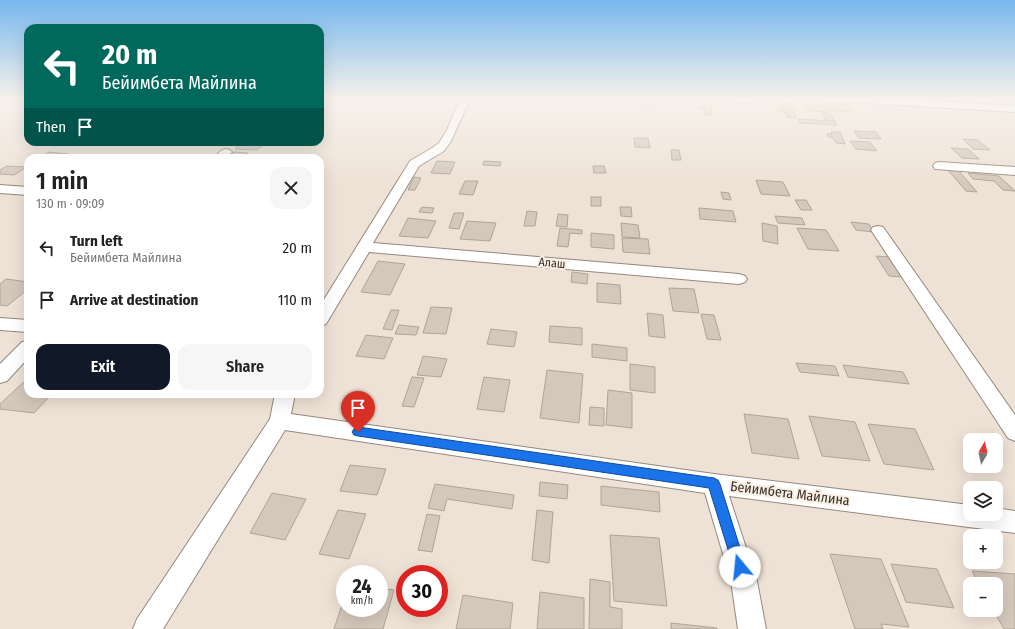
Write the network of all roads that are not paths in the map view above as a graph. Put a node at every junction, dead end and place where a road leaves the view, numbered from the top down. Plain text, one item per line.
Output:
1 (452, 128) edge
2 (939, 166) dead end
3 (1015, 171) edge
4 (0, 189) edge
5 (24, 191) edge
6 (878, 230) dead end
7 (364, 247) junction
8 (739, 279) dead end
9 (324, 313) edge
10 (0, 324) edge
11 (24, 326) edge
12 (24, 351) edge
13 (0, 376) edge
14 (284, 398) edge
15 (280, 420) junction
16 (1015, 432) edge
17 (714, 484) junction
18 (1015, 522) edge
19 (148, 629) edge
20 (752, 629) edge

1 - 7 street
2 - 3 street
4 - 5 street
6 - 16 street
7 - 8 street, Алаш
7 - 9 street
10 - 11 street
12 - 13 street
14 - 15 street
15 - 17 street, Бейимбета Майлина
15 - 19 street
17 - 18 street, Бейимбета Майлина
17 - 20 street

